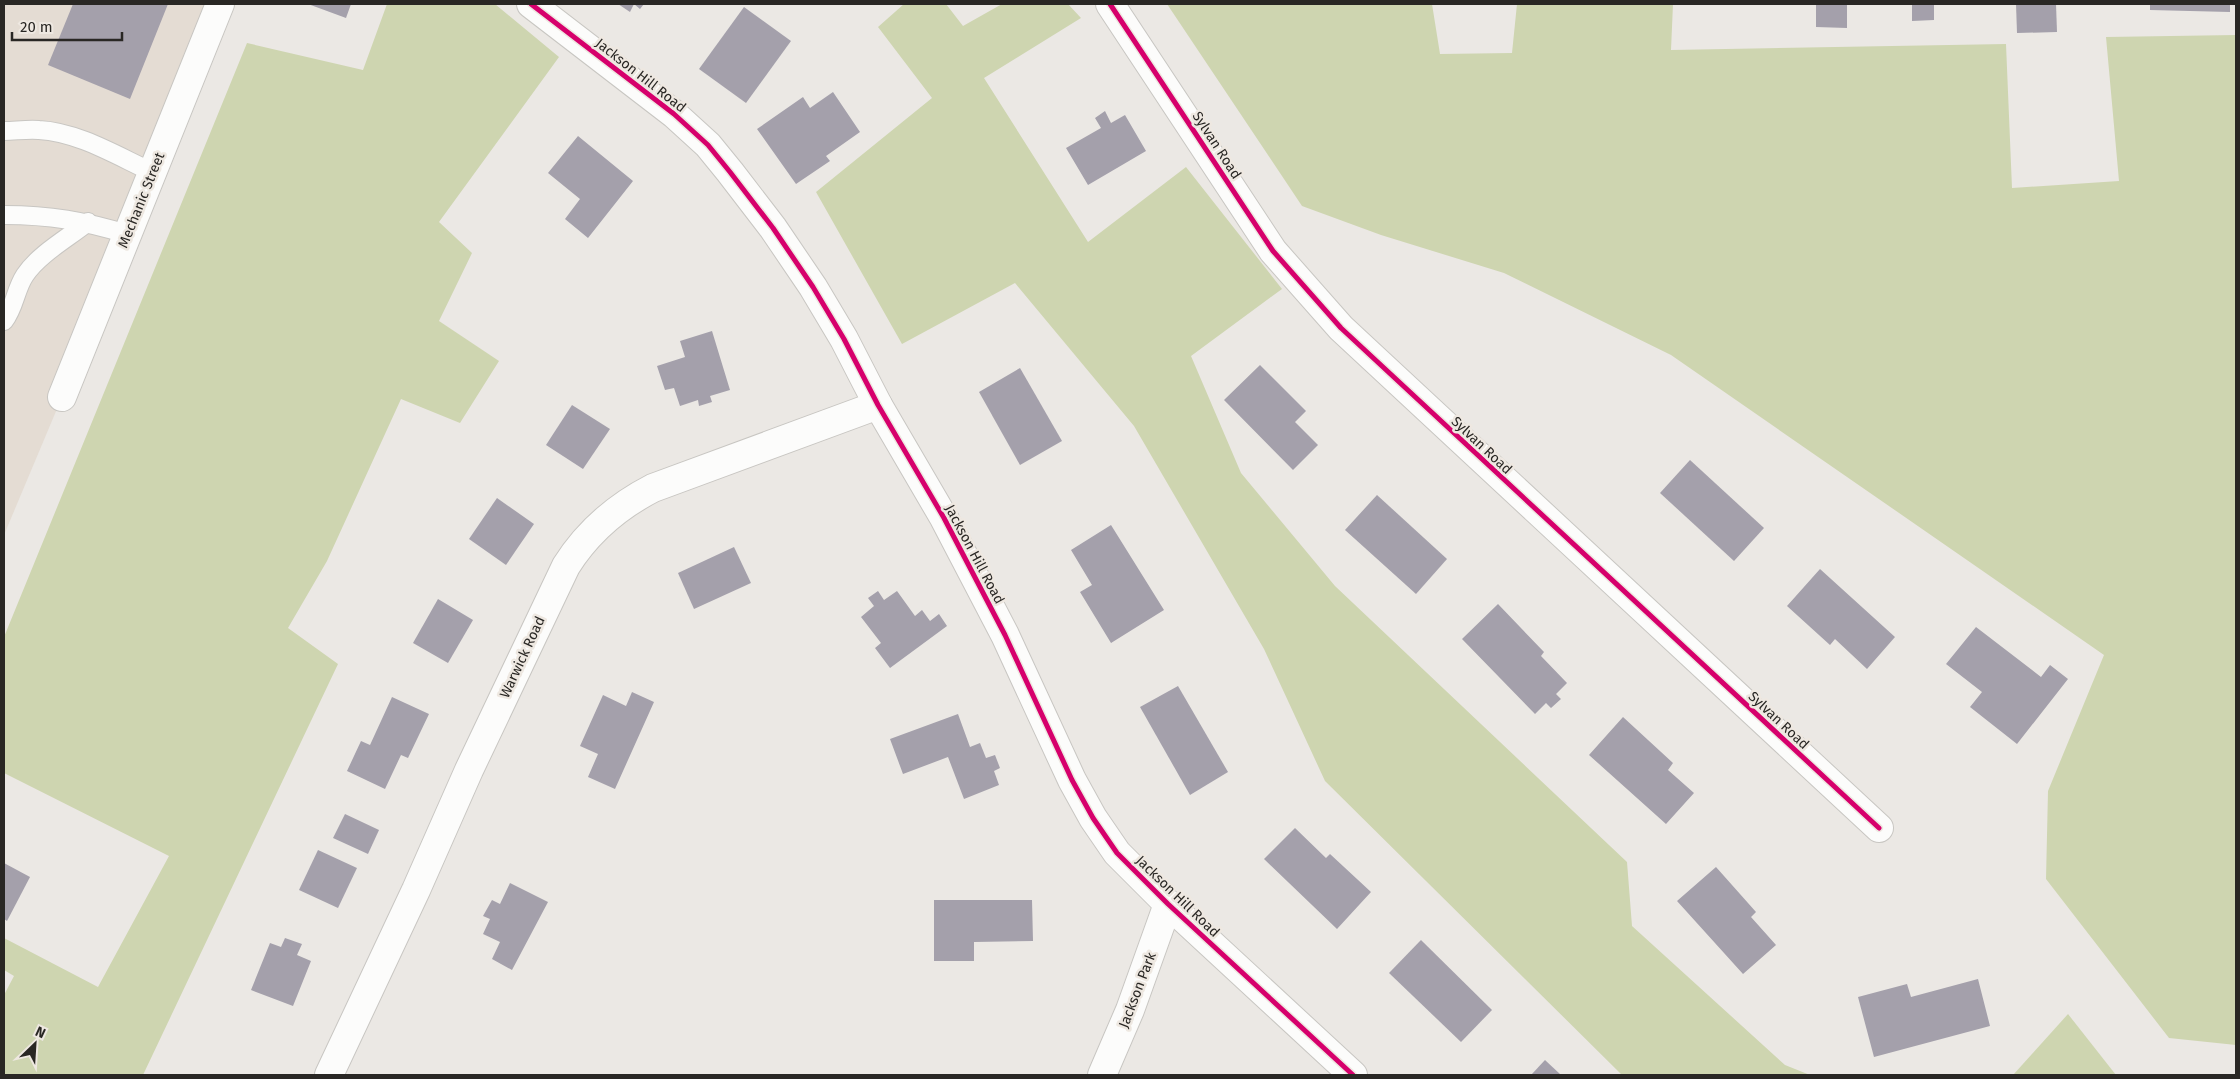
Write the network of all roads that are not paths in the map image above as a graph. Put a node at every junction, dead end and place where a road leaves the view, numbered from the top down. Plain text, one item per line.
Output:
1 (220, 4) edge
2 (531, 4) edge
3 (1110, 4) edge
4 (4, 131) edge
5 (152, 172) junction
6 (4, 215) edge
7 (88, 222) junction
8 (127, 234) junction
9 (4, 321) edge
10 (62, 397) dead end
11 (878, 405) junction
12 (1880, 828) dead end
13 (1168, 904) junction
14 (329, 1075) edge
15 (1102, 1075) edge
16 (1353, 1075) edge

1 - 5 street, Mechanic Street
2 - 11 street, Jackson Hill Road
3 - 12 street, Sylvan Road
4 - 5 lane
5 - 8 street, Mechanic Street
6 - 7 lane
7 - 8 lane
7 - 9 lane
8 - 10 street, Mechanic Street
11 - 13 street, Jackson Hill Road
11 - 14 street, Warwick Road
13 - 15 street, Jackson Park
13 - 16 street, Jackson Hill Road

